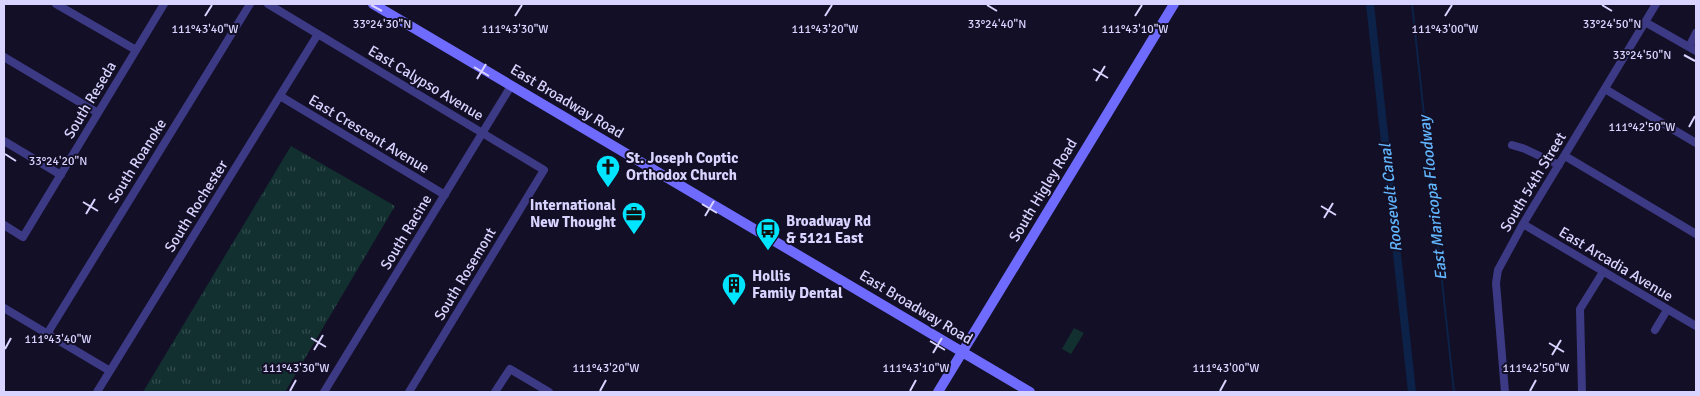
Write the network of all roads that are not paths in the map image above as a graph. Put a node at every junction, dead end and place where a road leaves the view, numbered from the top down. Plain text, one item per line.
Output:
1 (56, 4) edge
2 (164, 4) edge
3 (250, 4) edge
4 (268, 4) edge
5 (373, 4) edge
6 (1174, 4) edge
7 (1656, 4) edge
8 (1645, 22) junction
9 (1696, 33) edge
10 (318, 34) junction
11 (1693, 49) edge
12 (136, 50) junction
13 (4, 56) edge
14 (511, 86) junction
15 (1605, 89) junction
16 (280, 96) junction
17 (98, 113) junction
18 (482, 133) junction
19 (4, 141) edge
20 (1696, 143) edge
21 (1512, 146) dead end
22 (1565, 156) junction
23 (1559, 166) junction
24 (544, 170) joint
25 (60, 175) junction
26 (445, 195) junction
27 (1523, 224) junction
28 (4, 225) edge
29 (1696, 234) edge
30 (1603, 272) junction
31 (4, 308) edge
32 (1667, 310) junction
33 (1696, 326) edge
34 (1655, 330) dead end
35 (47, 334) junction
36 (963, 352) junction
37 (110, 371) junction
38 (97, 392) edge
39 (324, 392) edge
40 (409, 392) edge
41 (495, 392) edge
42 (549, 392) edge
43 (938, 392) edge
44 (1030, 392) edge
45 (1505, 392) edge
46 (1582, 392) edge

1 - 12 street
2 - 12 street, South Reseda
3 - 35 street, South Roanoke
4 - 10 street, East Calypso Avenue
5 - 14 main road, East Broadway Road
6 - 36 main road, South Higley Road
7 - 8 street, South 54th Street
8 - 11 street
8 - 15 street, South 54th Street
9 - 11 street
10 - 16 street, South Rochester
10 - 18 street, East Calypso Avenue
12 - 17 street, South Reseda
13 - 17 street
14 - 18 street, South Racine
14 - 36 main road, East Broadway Road
15 - 20 street
15 - 22 street, South 54th Street
16 - 26 street, East Crescent Avenue
16 - 37 street, South Rochester
17 - 25 street, South Reseda
18 - 24 street, East Calypso Avenue
18 - 26 street, South Racine
19 - 25 street
21 - 23 street
22 - 23 street, South 54th Street
22 - 29 street
23 - 27 street, South 54th Street
24 - 40 street, South Rosemont
25 - 28 street, South Reseda
26 - 39 street, South Racine
27 - 30 street, East Arcadia Avenue
27 - 45 street, South 54th Street
30 - 32 street, East Arcadia Avenue
30 - 46 street
31 - 35 street
32 - 33 street, East Arcadia Avenue
32 - 34 street
35 - 37 street
36 - 43 main road, South Higley Road
36 - 44 main road, East Broadway Road
37 - 38 street, South Rochester
41 - 42 street

